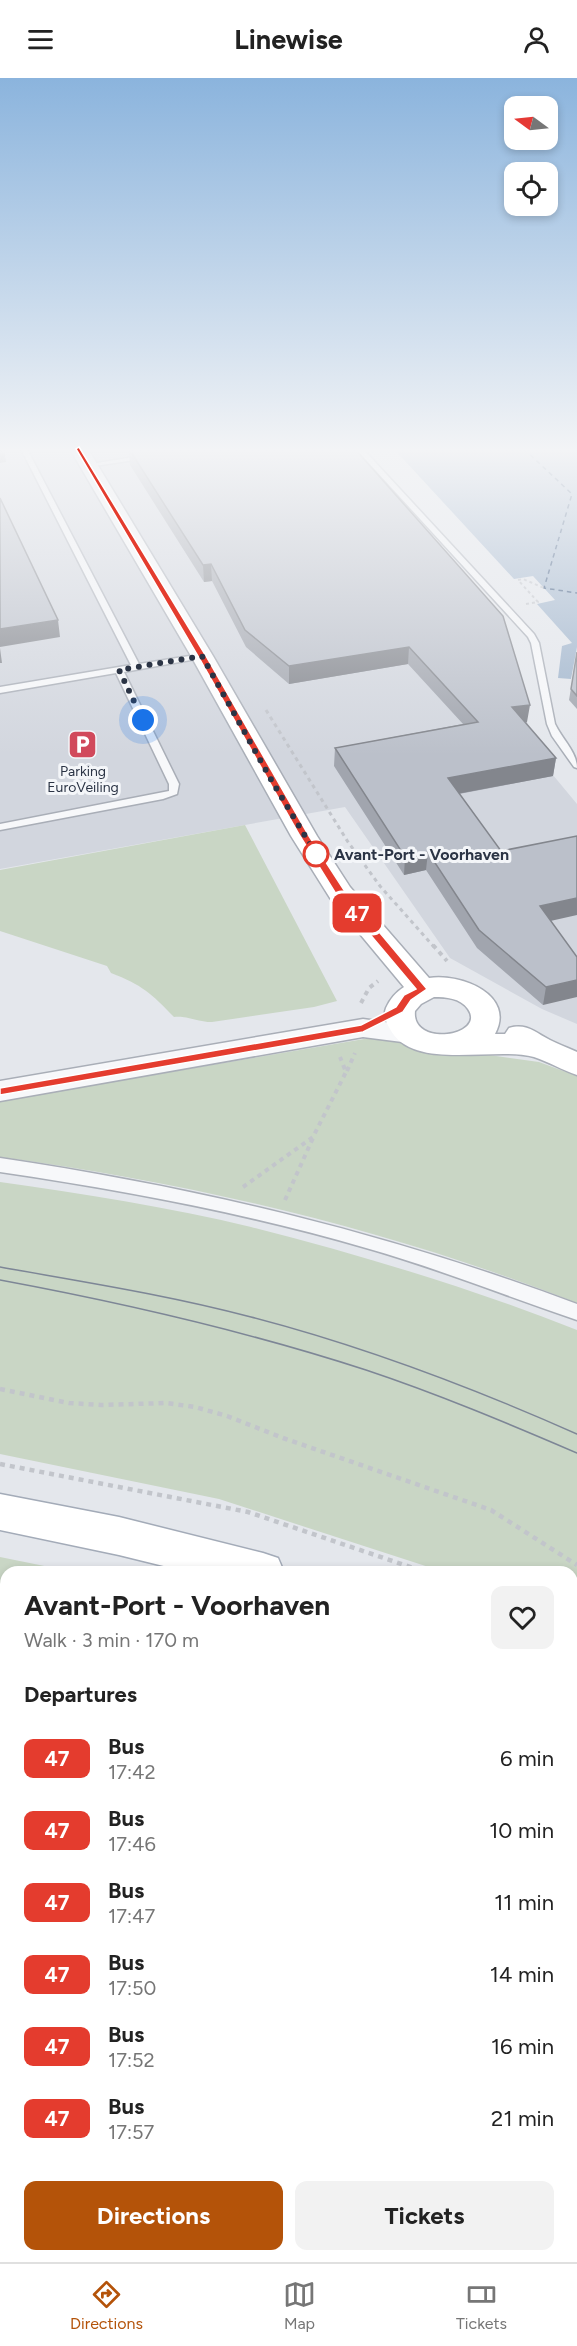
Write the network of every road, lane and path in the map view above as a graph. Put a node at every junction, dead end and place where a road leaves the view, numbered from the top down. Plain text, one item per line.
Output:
1 (76, 551) edge
2 (139, 551) edge
3 (453, 551) edge
4 (544, 588) dead end
5 (536, 602) dead end
6 (202, 656) junction
7 (136, 667) junction
8 (119, 670) junction
9 (0, 690) edge
10 (264, 708) dead end
11 (577, 765) edge
12 (0, 827) edge
13 (444, 959) dead end
14 (422, 989) junction
15 (487, 1014) junction
16 (405, 1022) junction
17 (466, 1043) junction
18 (538, 1047) junction
19 (338, 1053) dead end
20 (577, 1064) edge
21 (0, 1091) edge
22 (313, 1137) junction
23 (0, 1165) edge
24 (220, 1203) junction
25 (278, 1217) junction
26 (577, 1312) edge
27 (0, 1389) edge
28 (0, 1464) edge
29 (0, 1512) edge
30 (577, 1565) edge
31 (239, 1566) edge
32 (407, 1566) edge

1 - 7 lane
2 - 6 main road
3 - 11 lane
4 - 5 path
6 - 7 lane
6 - 14 main road
7 - 8 lane
8 - 9 lane
8 - 12 lane
10 - 13 path
14 - 15 main road
14 - 16 main road
15 - 17 main road
15 - 18 main road
16 - 17 main road
16 - 21 street
17 - 18 main road
18 - 20 main road
19 - 22 path
22 - 24 path
22 - 25 path
23 - 24 street
24 - 25 street
25 - 26 street
27 - 30 path
28 - 32 path
29 - 31 main road

